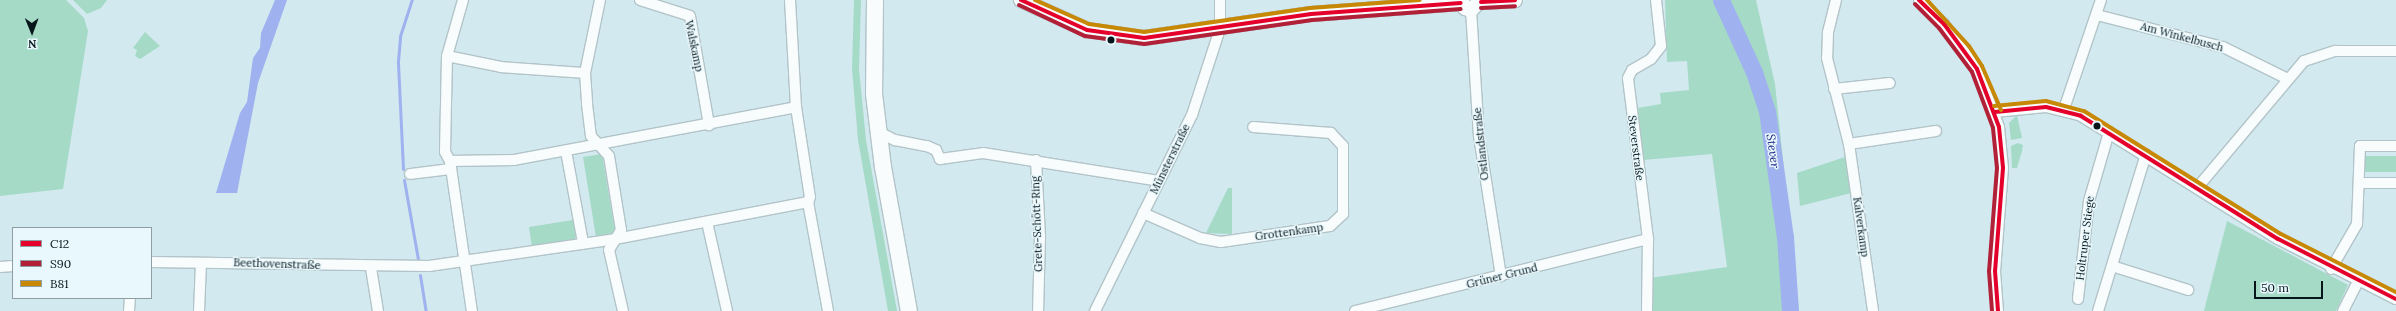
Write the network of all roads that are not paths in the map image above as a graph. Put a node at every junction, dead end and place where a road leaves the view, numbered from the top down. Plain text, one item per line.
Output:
1 (463, 0) edge
2 (600, 0) edge
3 (640, 0) edge
4 (790, 0) edge
5 (875, 0) edge
6 (1022, 0) edge
7 (1220, 0) edge
8 (1515, 0) edge
9 (1656, 0) edge
10 (1836, 0) edge
11 (1919, 0) edge
12 (2101, 0) edge
13 (1471, 3) edge
14 (2097, 15) junction
15 (1220, 29) junction
16 (2396, 51) edge
17 (447, 56) junction
18 (585, 73) junction
19 (2286, 78) junction
20 (1890, 83) dead end
21 (1834, 89) junction
22 (796, 107) junction
23 (2064, 109) junction
24 (1995, 112) junction
25 (709, 125) junction
26 (1253, 127) dead end
27 (1936, 131) dead end
28 (878, 132) junction
29 (2109, 132) junction
30 (1849, 144) junction
31 (600, 146) junction
32 (2396, 146) edge
33 (566, 151) junction
34 (2146, 154) junction
35 (1036, 160) junction
36 (450, 165) junction
37 (410, 174) dead end
38 (1159, 181) junction
39 (2360, 183) junction
40 (2396, 183) edge
41 (2197, 188) junction
42 (808, 202) junction
43 (1144, 213) junction
44 (707, 222) junction
45 (616, 239) junction
46 (1648, 239) junction
47 (583, 243) junction
48 (465, 260) junction
49 (152, 262) edge
50 (201, 263) junction
51 (12, 266) edge
52 (2112, 266) junction
53 (0, 267) edge
54 (371, 268) junction
55 (2332, 269) junction
56 (1502, 276) junction
57 (2358, 282) junction
58 (2188, 290) dead end
59 (130, 299) edge
60 (2078, 299) dead end
61 (2396, 299) edge
62 (129, 311) edge
63 (199, 311) edge
64 (378, 311) edge
65 (472, 311) edge
66 (623, 311) edge
67 (727, 311) edge
68 (828, 311) edge
69 (909, 311) edge
70 (1038, 311) edge
71 (1095, 311) edge
72 (1355, 311) edge
73 (1647, 311) edge
74 (1873, 311) edge
75 (1998, 311) edge
76 (2098, 311) edge
77 (2344, 311) edge

1 - 17 street
2 - 18 street
3 - 25 street, Walskamp
4 - 22 street
5 - 28 main road
6 - 15 street
7 - 15 street, Münsterstraße
8 - 13 street
9 - 46 street, Steverstraße
10 - 21 street, Kalverkamp
11 - 24 street
12 - 14 street
13 - 15 street
13 - 56 street, Ostlandstraße
14 - 19 street, Am Winkelbusch
14 - 23 street
15 - 38 street, Münsterstraße
16 - 19 street
17 - 18 street
17 - 36 street
18 - 31 street
19 - 41 street
20 - 21 street
21 - 30 street, Kalverkamp
22 - 25 street
22 - 42 street
23 - 24 street
23 - 29 street
24 - 75 street
25 - 31 street
26 - 43 street, Grottenkamp
27 - 30 street
28 - 35 street, Grete-Schött-Ring
28 - 69 main road
29 - 34 street
29 - 60 street, Holtruper Stiege
30 - 74 street, Kalverkamp
31 - 33 street
31 - 45 street
32 - 39 street
33 - 36 street
33 - 47 street
34 - 41 street
34 - 52 street
35 - 38 street, Grete-Schött-Ring
35 - 70 street, Grete-Schött-Ring
36 - 37 street
36 - 48 street
38 - 43 street, Münsterstraße
39 - 40 street
39 - 55 street
41 - 55 street
42 - 44 street
42 - 68 street
43 - 71 street, Münsterstraße
44 - 45 street
44 - 67 street
45 - 47 street
45 - 66 street
46 - 56 street, Grüner Grund
46 - 73 street, Steverstraße
47 - 48 street
48 - 54 street, Beethovenstraße
48 - 65 street
49 - 50 street, Beethovenstraße
50 - 54 street, Beethovenstraße
50 - 63 street
51 - 53 street
52 - 58 street
52 - 76 street
54 - 64 street
55 - 57 street
56 - 72 street, Grüner Grund
57 - 61 street
57 - 77 street
59 - 62 street

